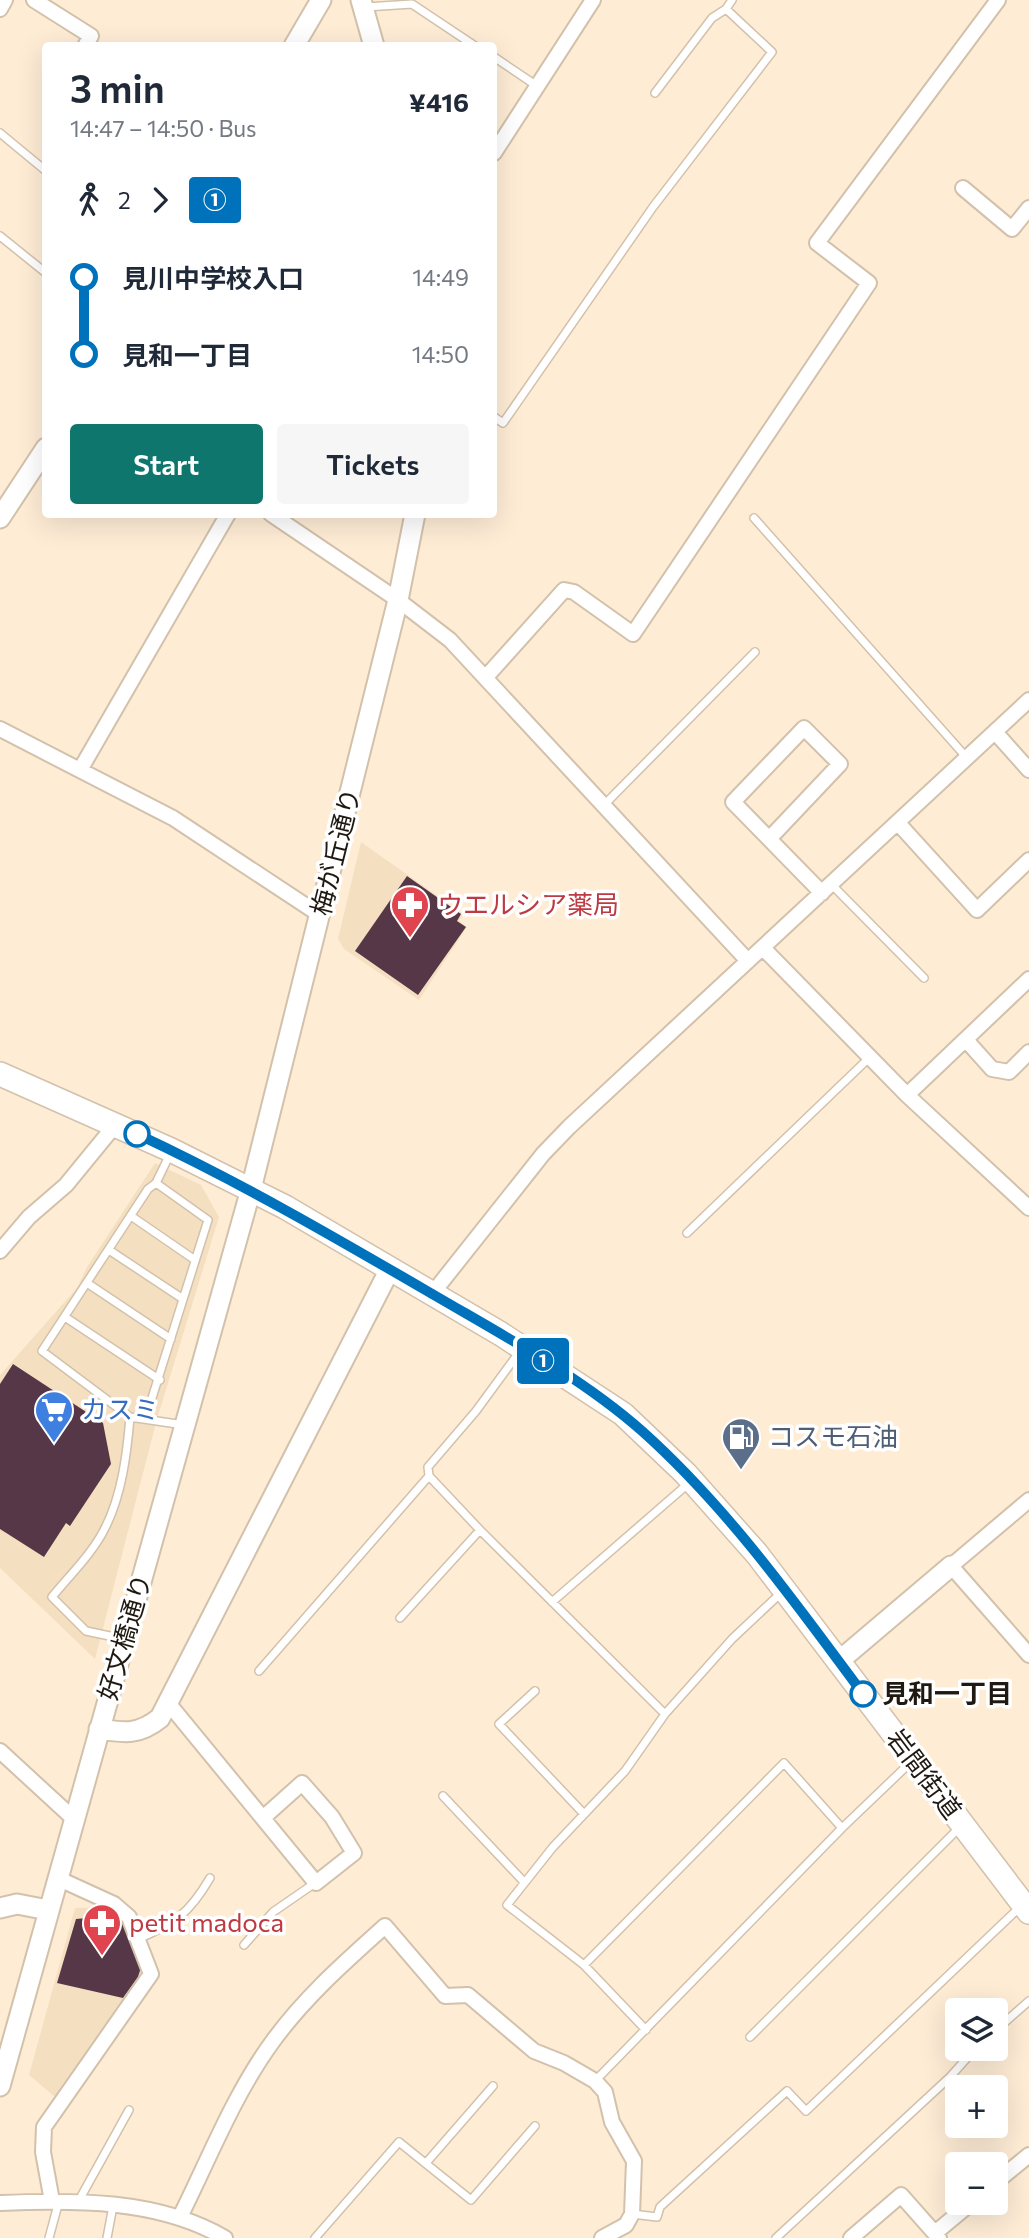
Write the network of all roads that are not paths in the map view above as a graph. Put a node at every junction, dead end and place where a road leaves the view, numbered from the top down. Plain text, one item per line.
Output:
1 (5, 0) edge
2 (34, 0) edge
3 (321, 0) edge
4 (593, 0) edge
5 (732, 0) edge
6 (998, 0) edge
7 (362, 4) edge
8 (0, 9) edge
9 (726, 9) junction
10 (87, 42) edge
11 (296, 42) edge
12 (373, 42) edge
13 (469, 42) edge
14 (497, 59) edge
15 (538, 86) junction
16 (655, 93) dead end
17 (0, 133) edge
18 (497, 148) edge
19 (42, 168) edge
20 (963, 188) dead end
21 (1029, 208) edge
22 (0, 236) edge
23 (42, 270) edge
24 (497, 418) edge
25 (42, 454) edge
26 (0, 518) edge
27 (226, 518) edge
28 (276, 518) edge
29 (414, 518) edge
30 (754, 518) dead end
31 (398, 600) junction
32 (755, 652) dead end
33 (486, 677) junction
34 (1029, 700) edge
35 (0, 729) edge
36 (996, 733) junction
37 (968, 759) junction
38 (80, 770) junction
39 (1029, 770) edge
40 (605, 804) junction
41 (898, 823) junction
42 (769, 839) junction
43 (1029, 860) edge
44 (827, 889) junction
45 (320, 915) junction
46 (763, 948) junction
47 (748, 961) junction
48 (924, 978) dead end
49 (1029, 979) edge
50 (966, 1040) junction
51 (1029, 1052) edge
52 (869, 1058) junction
53 (0, 1074) edge
54 (907, 1095) junction
55 (116, 1124) junction
56 (172, 1150) junction
57 (156, 1183) junction
58 (251, 1189) junction
59 (1029, 1208) edge
60 (131, 1216) junction
61 (687, 1233) dead end
62 (109, 1250) junction
63 (0, 1251) edge
64 (195, 1260) junction
65 (390, 1269) junction
66 (87, 1283) junction
67 (432, 1294) junction
68 (183, 1299) junction
69 (65, 1317) junction
70 (171, 1339) junction
71 (523, 1348) junction
72 (160, 1380) junction
73 (130, 1417) junction
74 (146, 1417) junction
75 (185, 1425) junction
76 (429, 1476) junction
77 (691, 1481) junction
78 (1029, 1500) edge
79 (480, 1530) junction
80 (951, 1566) junction
81 (785, 1589) junction
82 (552, 1602) junction
83 (400, 1618) dead end
84 (125, 1639) junction
85 (1029, 1655) edge
86 (839, 1661) junction
87 (259, 1671) dead end
88 (535, 1691) dead end
89 (169, 1704) junction
90 (665, 1714) junction
91 (99, 1729) junction
92 (0, 1751) edge
93 (913, 1760) junction
94 (443, 1796) dead end
95 (584, 1814) junction
96 (264, 1817) junction
97 (74, 1818) junction
98 (962, 1824) junction
99 (842, 1828) junction
100 (57, 1878) junction
101 (210, 1878) dead end
102 (316, 1882) junction
103 (524, 1882) junction
104 (0, 1908) edge
105 (1026, 1908) edge
106 (48, 1910) junction
107 (138, 1940) junction
108 (244, 1945) dead end
109 (584, 1965) junction
110 (1029, 2001) edge
111 (1008, 2019) edge
112 (646, 2030) junction
113 (750, 2037) dead end
114 (964, 2061) edge
115 (595, 2081) junction
116 (0, 2086) edge
117 (493, 2086) dead end
118 (130, 2110) dead end
119 (535, 2126) dead end
120 (1029, 2155) edge
121 (426, 2163) junction
122 (1008, 2172) edge
123 (55, 2201) junction
124 (77, 2202) junction
125 (0, 2203) edge
126 (113, 2206) junction
127 (632, 2214) junction
128 (959, 2215) edge
129 (180, 2217) junction
130 (937, 2236) edge
131 (49, 2238) edge
132 (107, 2238) edge
133 (225, 2238) edge
134 (315, 2238) edge
135 (602, 2238) edge
136 (776, 2238) edge
137 (851, 2238) edge

1 - 8 street
2 - 10 street
3 - 11 street
4 - 15 street
5 - 9 lane
6 - 33 street
7 - 12 street
7 - 13 lane
9 - 16 lane
9 - 24 lane
14 - 15 lane
15 - 18 street
17 - 19 lane
20 - 21 street
22 - 23 lane
25 - 26 street
27 - 38 street
28 - 31 street
29 - 31 street, 梅が丘通り
30 - 37 lane
31 - 33 street
31 - 45 street, 梅が丘通り
32 - 40 lane
33 - 40 street
34 - 36 street
35 - 38 street
36 - 37 street
36 - 39 street
37 - 41 street
38 - 45 street
40 - 47 street
41 - 43 street
41 - 44 street
42 - 42 street
42 - 44 street
44 - 46 street
44 - 48 lane
45 - 58 street, 梅が丘通り
46 - 47 street
46 - 52 street
47 - 67 street
49 - 50 street
50 - 51 street
50 - 54 street
52 - 54 street
52 - 61 lane
53 - 55 main road, 岩間街道
54 - 59 street
55 - 56 main road, 岩間街道
55 - 63 street
56 - 57 lane
56 - 58 main road, 岩間街道
57 - 60 lane
57 - 64 lane
58 - 65 main road, 岩間街道
58 - 75 street, 好文橋通り
60 - 62 lane
60 - 64 lane
62 - 66 lane
62 - 68 lane
64 - 68 lane
65 - 67 main road, 岩間街道
65 - 89 street
66 - 69 lane
66 - 70 lane
67 - 71 main road, 岩間街道
68 - 70 lane
69 - 72 lane
69 - 73 lane
70 - 72 lane
71 - 76 lane
71 - 77 main road, 岩間街道
72 - 74 lane
73 - 74 lane
73 - 84 lane
74 - 75 lane
75 - 84 street, 好文橋通り
76 - 79 lane
76 - 87 lane
77 - 81 main road, 岩間街道
77 - 82 lane
78 - 80 street
79 - 82 lane
79 - 83 lane
80 - 85 street
80 - 86 street
81 - 86 main road, 岩間街道
81 - 90 lane
82 - 90 lane
84 - 91 street, 好文橋通り
86 - 93 main road, 岩間街道
88 - 95 lane
89 - 91 street
89 - 96 street
90 - 95 lane
91 - 97 street, 好文橋通り
92 - 97 street
93 - 98 main road, 岩間街道
93 - 99 lane
94 - 103 lane
95 - 103 lane
96 - 102 street
96 - 102 street
97 - 100 street, 好文橋通り
98 - 105 main road, 岩間街道
98 - 113 lane
99 - 109 lane
99 - 112 lane
100 - 106 street, 好文橋通り
100 - 107 street
101 - 107 lane
102 - 108 lane
103 - 109 lane
104 - 106 street
105 - 127 lane
106 - 116 street, 好文橋通り
107 - 123 street
109 - 112 lane
110 - 111 lane
112 - 115 lane
114 - 136 lane
115 - 127 street
115 - 129 street
117 - 121 lane
118 - 124 lane
119 - 121 lane
120 - 122 street
121 - 134 lane
123 - 124 street
123 - 125 street
123 - 131 lane
124 - 126 street
126 - 129 street
126 - 132 lane
127 - 135 street
128 - 130 street
129 - 133 street
130 - 137 street

